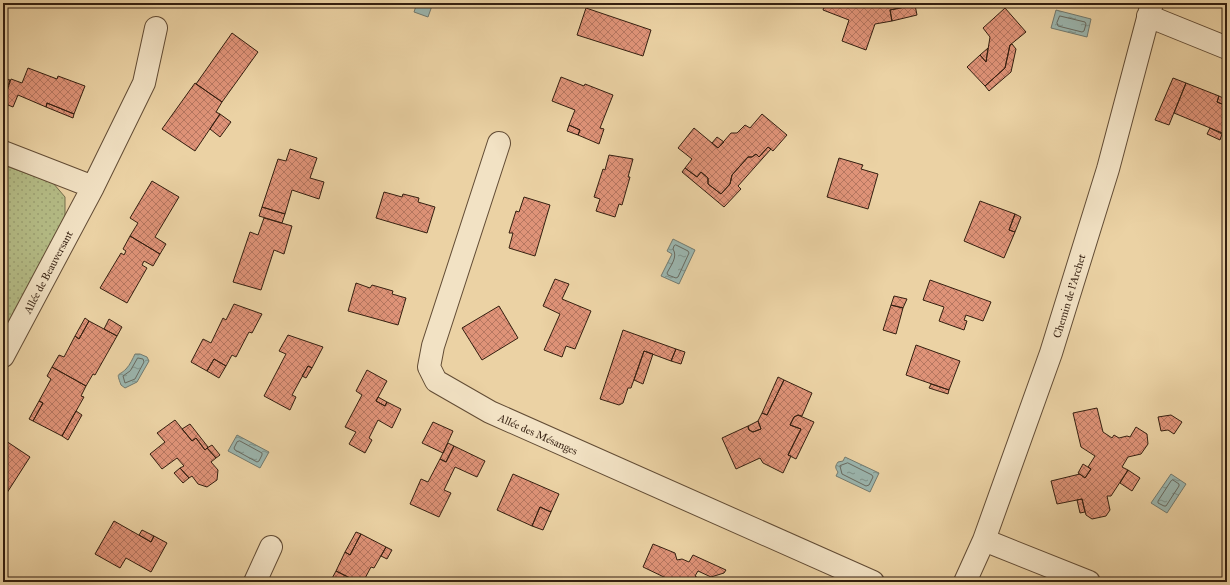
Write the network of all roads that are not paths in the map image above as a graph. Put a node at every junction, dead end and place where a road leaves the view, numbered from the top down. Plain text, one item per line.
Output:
1 (1150, 9) edge
2 (156, 28) dead end
3 (1227, 48) edge
4 (499, 143) dead end
5 (3, 152) edge
6 (93, 187) junction
7 (3, 356) edge
8 (984, 540) junction
9 (271, 547) dead end
10 (255, 582) edge
11 (873, 582) edge
12 (965, 582) edge
13 (1089, 582) edge

1 - 3 street
1 - 8 street, Chemin de l'Archet
2 - 6 street, Allée de Beauversant
4 - 11 street, Allée des Mésanges
5 - 6 street
6 - 7 street, Allée de Beauversant
8 - 12 street, Chemin de l'Archet
8 - 13 street
9 - 10 street

